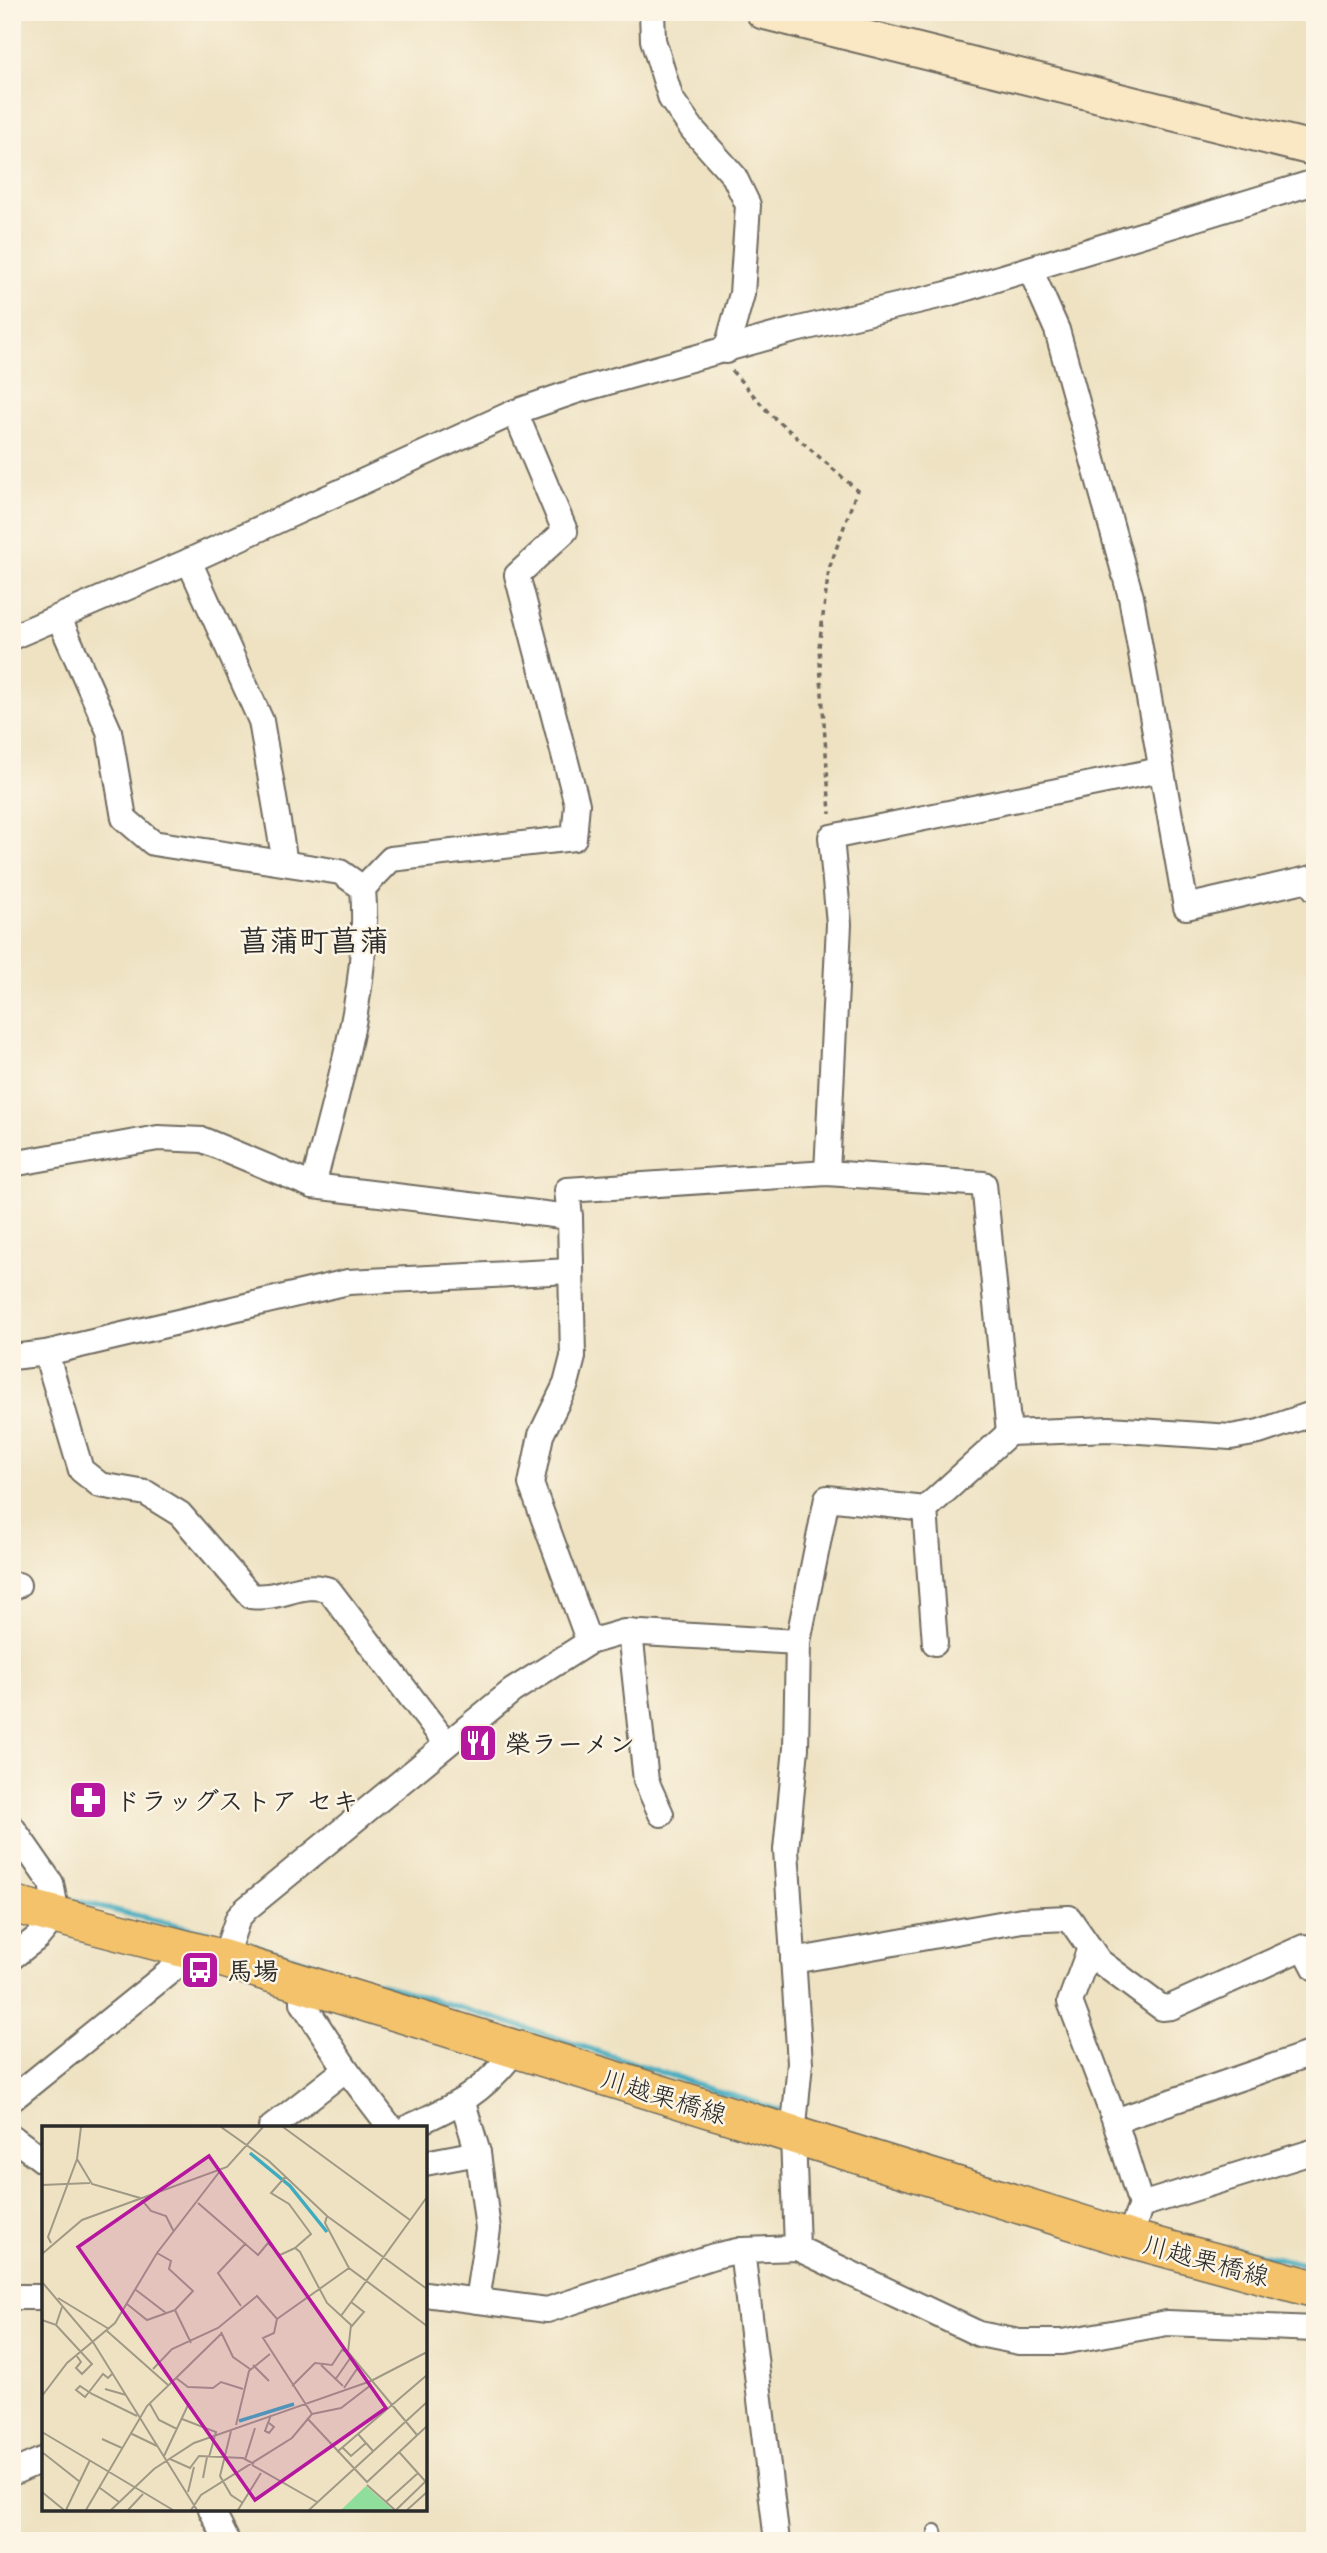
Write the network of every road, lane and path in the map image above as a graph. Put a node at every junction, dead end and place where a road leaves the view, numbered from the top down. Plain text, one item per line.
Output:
1 (652, 12) edge
2 (763, 12) edge
3 (1315, 149) edge
4 (1315, 182) edge
5 (1030, 269) junction
6 (726, 351) junction
7 (516, 412) junction
8 (189, 561) junction
9 (59, 618) junction
10 (12, 638) edge
11 (1160, 770) junction
12 (831, 837) junction
13 (285, 863) junction
14 (363, 888) junction
15 (1315, 889) edge
16 (12, 1164) edge
17 (827, 1173) junction
18 (313, 1186) junction
19 (570, 1217) junction
20 (571, 1270) junction
21 (46, 1353) junction
22 (12, 1357) edge
23 (1315, 1413) edge
24 (1009, 1433) junction
25 (925, 1508) junction
26 (630, 1632) junction
27 (589, 1642) junction
28 (798, 1642) junction
29 (934, 1643) dead end
30 (446, 1743) junction
31 (660, 1814) dead end
32 (12, 1827) edge
33 (12, 1904) edge
34 (57, 1914) junction
35 (187, 1948) junction
36 (1090, 1948) junction
37 (12, 1957) edge
38 (224, 1958) junction
39 (793, 1961) junction
40 (1315, 1968) edge
41 (303, 1982) junction
42 (515, 2050) junction
43 (1315, 2052) edge
44 (346, 2069) junction
45 (12, 2099) edge
46 (463, 2103) junction
47 (1115, 2121) junction
48 (274, 2126) edge
49 (389, 2126) edge
50 (411, 2126) edge
51 (793, 2136) junction
52 (12, 2137) edge
53 (1315, 2151) edge
54 (478, 2153) junction
55 (42, 2160) edge
56 (427, 2163) edge
57 (1134, 2222) junction
58 (797, 2248) junction
59 (741, 2250) junction
60 (1315, 2289) edge
61 (427, 2294) edge
62 (12, 2297) edge
63 (42, 2297) edge
64 (477, 2301) junction
65 (1315, 2329) edge
66 (42, 2460) edge
67 (12, 2473) edge
68 (212, 2511) edge
69 (228, 2541) edge
70 (777, 2541) edge

1 - 6 street
2 - 3 street
4 - 5 street
5 - 6 street
5 - 11 street
6 - 7 street
6 - 12 path
7 - 8 street
7 - 14 street
8 - 9 street
8 - 13 street
9 - 10 street
9 - 13 street
11 - 12 street
11 - 15 street
12 - 17 street
13 - 14 street
14 - 18 street
16 - 18 street
17 - 19 street
17 - 24 street
18 - 19 street
19 - 20 street
20 - 21 street
20 - 27 street
21 - 22 street
21 - 30 street
23 - 24 street
24 - 25 street
25 - 28 street
25 - 29 street
26 - 27 street
26 - 28 street
26 - 31 street
27 - 30 street
28 - 39 street
30 - 38 street
32 - 34 street
33 - 34 main road, 川越栗橋線
34 - 35 main road, 川越栗橋線
34 - 37 street
35 - 38 main road, 川越栗橋線
35 - 45 street
36 - 39 street
36 - 40 street
36 - 47 street
38 - 41 main road, 川越栗橋線
39 - 51 street
41 - 42 main road, 川越栗橋線
41 - 44 street
42 - 46 street
42 - 51 main road, 川越栗橋線
43 - 47 street
44 - 48 street
44 - 49 street
46 - 50 street
46 - 54 street
47 - 57 street
51 - 57 main road, 川越栗橋線
51 - 58 street
52 - 55 street
53 - 57 street
54 - 56 street
54 - 64 street
57 - 60 main road, 川越栗橋線
58 - 59 street
58 - 65 street
59 - 64 street
59 - 70 street
61 - 64 street
62 - 63 street
66 - 67 street
68 - 69 street

